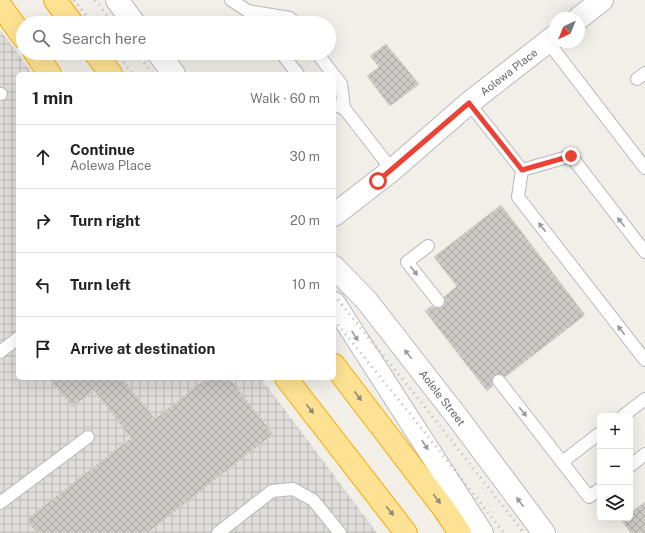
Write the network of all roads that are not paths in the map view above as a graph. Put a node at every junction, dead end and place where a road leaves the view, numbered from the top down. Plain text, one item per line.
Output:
1 (55, 0) edge
2 (117, 0) edge
3 (231, 0) edge
4 (602, 0) edge
5 (0, 5) edge
6 (248, 11) junction
7 (585, 13) edge
8 (67, 16) edge
9 (129, 16) edge
10 (252, 16) edge
11 (278, 16) edge
12 (16, 27) edge
13 (549, 41) edge
14 (558, 48) edge
15 (40, 60) edge
16 (100, 60) edge
17 (163, 60) edge
18 (287, 60) edge
19 (323, 60) edge
20 (49, 72) edge
21 (109, 72) edge
22 (172, 72) edge
23 (296, 72) edge
24 (332, 72) edge
25 (336, 77) edge
26 (469, 103) junction
27 (339, 106) edge
28 (645, 168) edge
29 (392, 170) junction
30 (522, 170) junction
31 (336, 213) edge
32 (428, 246) dead end
33 (645, 252) edge
34 (336, 269) edge
35 (438, 301) dead end
36 (336, 306) edge
37 (16, 340) edge
38 (0, 352) edge
39 (645, 360) edge
40 (336, 368) edge
41 (288, 380) edge
42 (499, 381) dead end
43 (645, 399) edge
44 (627, 413) edge
45 (597, 435) edge
46 (88, 437) dead end
47 (645, 454) edge
48 (562, 462) junction
49 (633, 464) edge
50 (597, 491) edge
51 (0, 503) edge
52 (218, 533) edge
53 (340, 533) edge
54 (406, 533) edge
55 (460, 533) edge
56 (482, 533) edge
57 (544, 533) edge

1 - 8 highway
2 - 9 street
3 - 6 lane
4 - 7 street
5 - 12 highway
6 - 10 lane
6 - 11 lane
13 - 26 street, Aolewa Place
14 - 28 lane
15 - 20 highway
16 - 21 highway
17 - 22 street
18 - 23 lane
19 - 24 lane
25 - 27 lane
26 - 29 street, Aolewa Place
26 - 30 lane
27 - 29 lane
29 - 31 street, Aolewa Place
33 -> 30 lane
39 -> 30 lane
32 -> 35 lane
57 -> 34 street, Aolele Street
36 -> 56 street
37 - 38 lane
40 -> 55 highway
41 -> 54 highway
42 -> 48 lane
43 - 44 lane
45 - 48 lane
46 - 51 lane
47 - 49 lane
48 - 50 lane
52 - 53 lane

